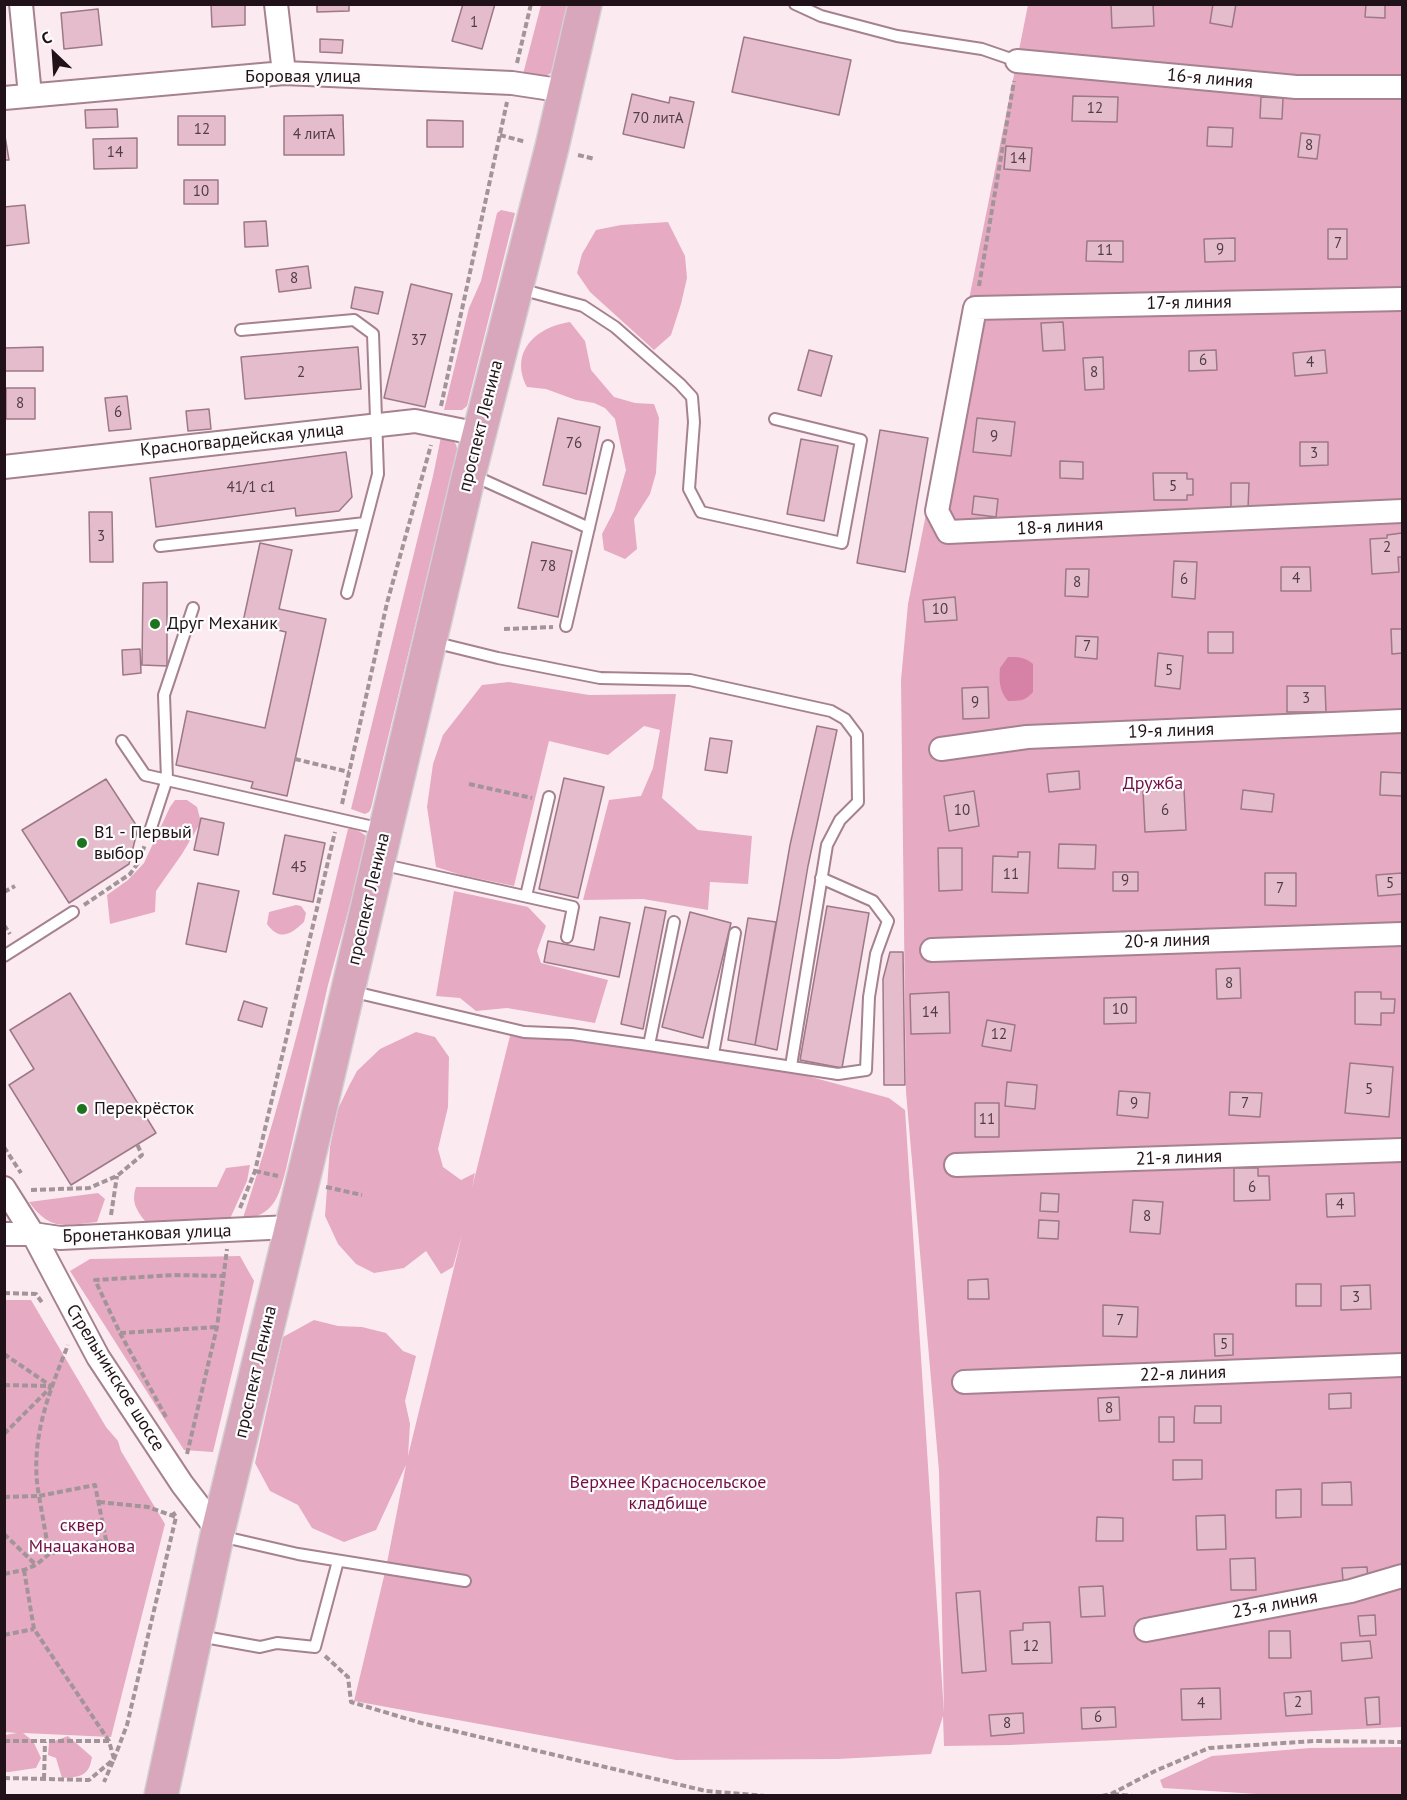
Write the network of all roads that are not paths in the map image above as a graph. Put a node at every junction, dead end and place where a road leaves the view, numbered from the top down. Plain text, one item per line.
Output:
1 (21, 4) edge
2 (276, 4) edge
3 (585, 4) edge
4 (795, 4) edge
5 (1017, 61) joint
6 (284, 73) junction
7 (1402, 87) edge
8 (565, 91) junction
9 (30, 95) junction
10 (4, 98) edge
11 (516, 288) junction
12 (1402, 299) edge
13 (975, 308) joint
14 (241, 330) dead end
15 (775, 419) dead end
16 (376, 425) junction
17 (479, 434) junction
18 (608, 446) dead end
19 (4, 467) edge
20 (469, 474) junction
21 (1402, 511) edge
22 (365, 523) junction
23 (589, 528) junction
24 (160, 546) dead end
25 (347, 593) dead end
26 (193, 608) dead end
27 (566, 626) road end
28 (430, 641) junction
29 (1402, 721) edge
30 (122, 741) dead end
31 (941, 749) dead end
32 (167, 779) junction
33 (548, 799) road end
34 (385, 830) junction
35 (150, 831) road end
36 (377, 863) junction
37 (821, 878) junction
38 (526, 896) junction
39 (73, 912) road end
40 (674, 922) dead end
41 (735, 933) dead end
42 (1402, 934) edge
43 (567, 937) dead end
44 (932, 950) dead end
45 (4, 956) edge
46 (347, 990) junction
47 (649, 1045) junction
48 (713, 1054) junction
49 (791, 1066) junction
50 (1402, 1150) edge
51 (956, 1165) dead end
52 (4, 1188) edge
53 (290, 1227) junction
54 (4, 1234) edge
55 (33, 1234) junction
56 (1402, 1365) edge
57 (964, 1382) dead end
58 (218, 1533) junction
59 (338, 1561) junction
60 (1402, 1576) edge
61 (465, 1581) dead end
62 (1146, 1630) dead end
63 (195, 1635) junction
64 (161, 1796) edge

1 - 9 street
2 - 6 street
3 - 8 main road, проспект Ленина
4 - 5 lane
5 - 7 street, 16-я линия
6 - 8 street, Боровая улица
6 - 9 street, Боровая улица
8 - 11 main road, проспект Ленина
9 - 10 street, Боровая улица
11 - 15 lane
11 - 17 main road, проспект Ленина
12 - 13 street, 17-я линия
13 - 21 street, 18-я линия
14 - 16 lane
16 - 17 street, Красногвардейская улица
16 - 19 street, Красногвардейская улица
16 - 22 lane
17 - 20 main road, проспект Ленина
18 - 23 lane
20 - 23 lane
20 - 28 main road, проспект Ленина
22 - 24 lane
22 - 25 lane
23 - 27 lane
26 - 32 lane
28 - 34 main road, проспект Ленина
28 - 37 lane
29 - 31 street, 19-я линия
30 - 32 lane
32 - 34 lane
32 - 35 lane
33 - 38 lane
34 - 36 main road, проспект Ленина
36 - 38 lane
36 - 46 main road, проспект Ленина
37 - 49 lane
37 - 49 lane
38 - 43 lane
39 - 45 lane
40 - 47 lane
41 - 48 lane
42 - 44 street, 20-я линия
46 - 47 lane
46 - 53 main road, проспект Ленина
47 - 48 lane
48 - 49 lane
50 - 51 street, 21-я линия
52 - 55 street, Стрельнинское шоссе
53 - 55 street, Бронетанковая улица
53 - 58 main road, проспект Ленина
54 - 55 street, Бронетанковая улица
55 - 58 street, Стрельнинское шоссе
56 - 57 street, 22-я линия
58 - 59 lane
58 - 63 main road, проспект Ленина
59 - 61 lane
59 - 63 lane
60 - 62 street, 23-я линия
63 - 64 main road, проспект Ленина

